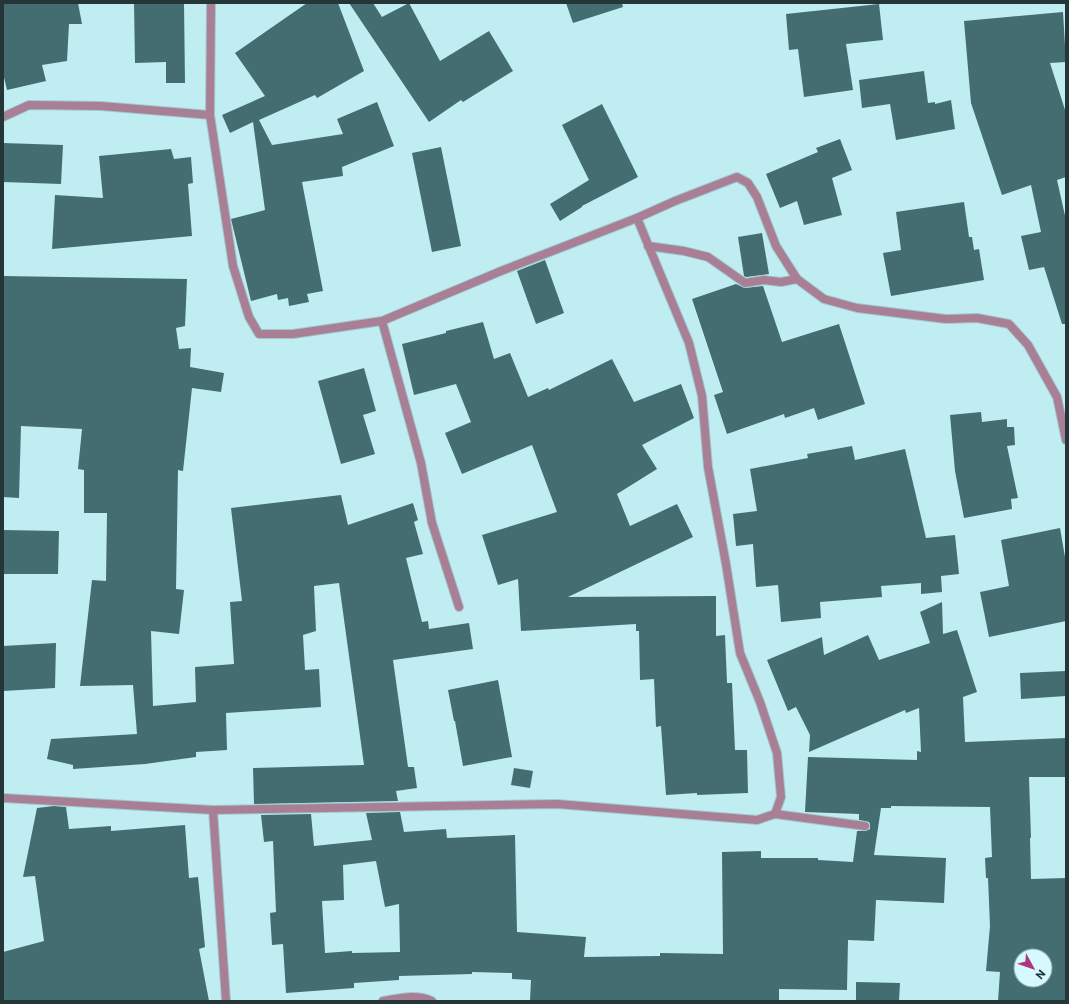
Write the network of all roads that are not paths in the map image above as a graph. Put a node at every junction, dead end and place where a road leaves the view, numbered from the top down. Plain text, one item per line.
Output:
1 (211, 3) edge
2 (210, 115) junction
3 (3, 117) edge
4 (637, 218) junction
5 (648, 246) junction
6 (797, 280) junction
7 (382, 321) junction
8 (1066, 440) edge
9 (459, 607) dead end
10 (3, 798) edge
11 (213, 810) junction
12 (775, 814) junction
13 (865, 826) dead end
14 (226, 1001) edge
15 (383, 1001) edge
16 (432, 1001) edge

1 - 2 street
2 - 3 street
2 - 7 street
4 - 5 street
4 - 6 street
4 - 7 street
5 - 6 street
5 - 12 street
6 - 8 street
7 - 9 street
10 - 11 street
11 - 12 street
11 - 14 street
12 - 13 street
15 - 16 street

